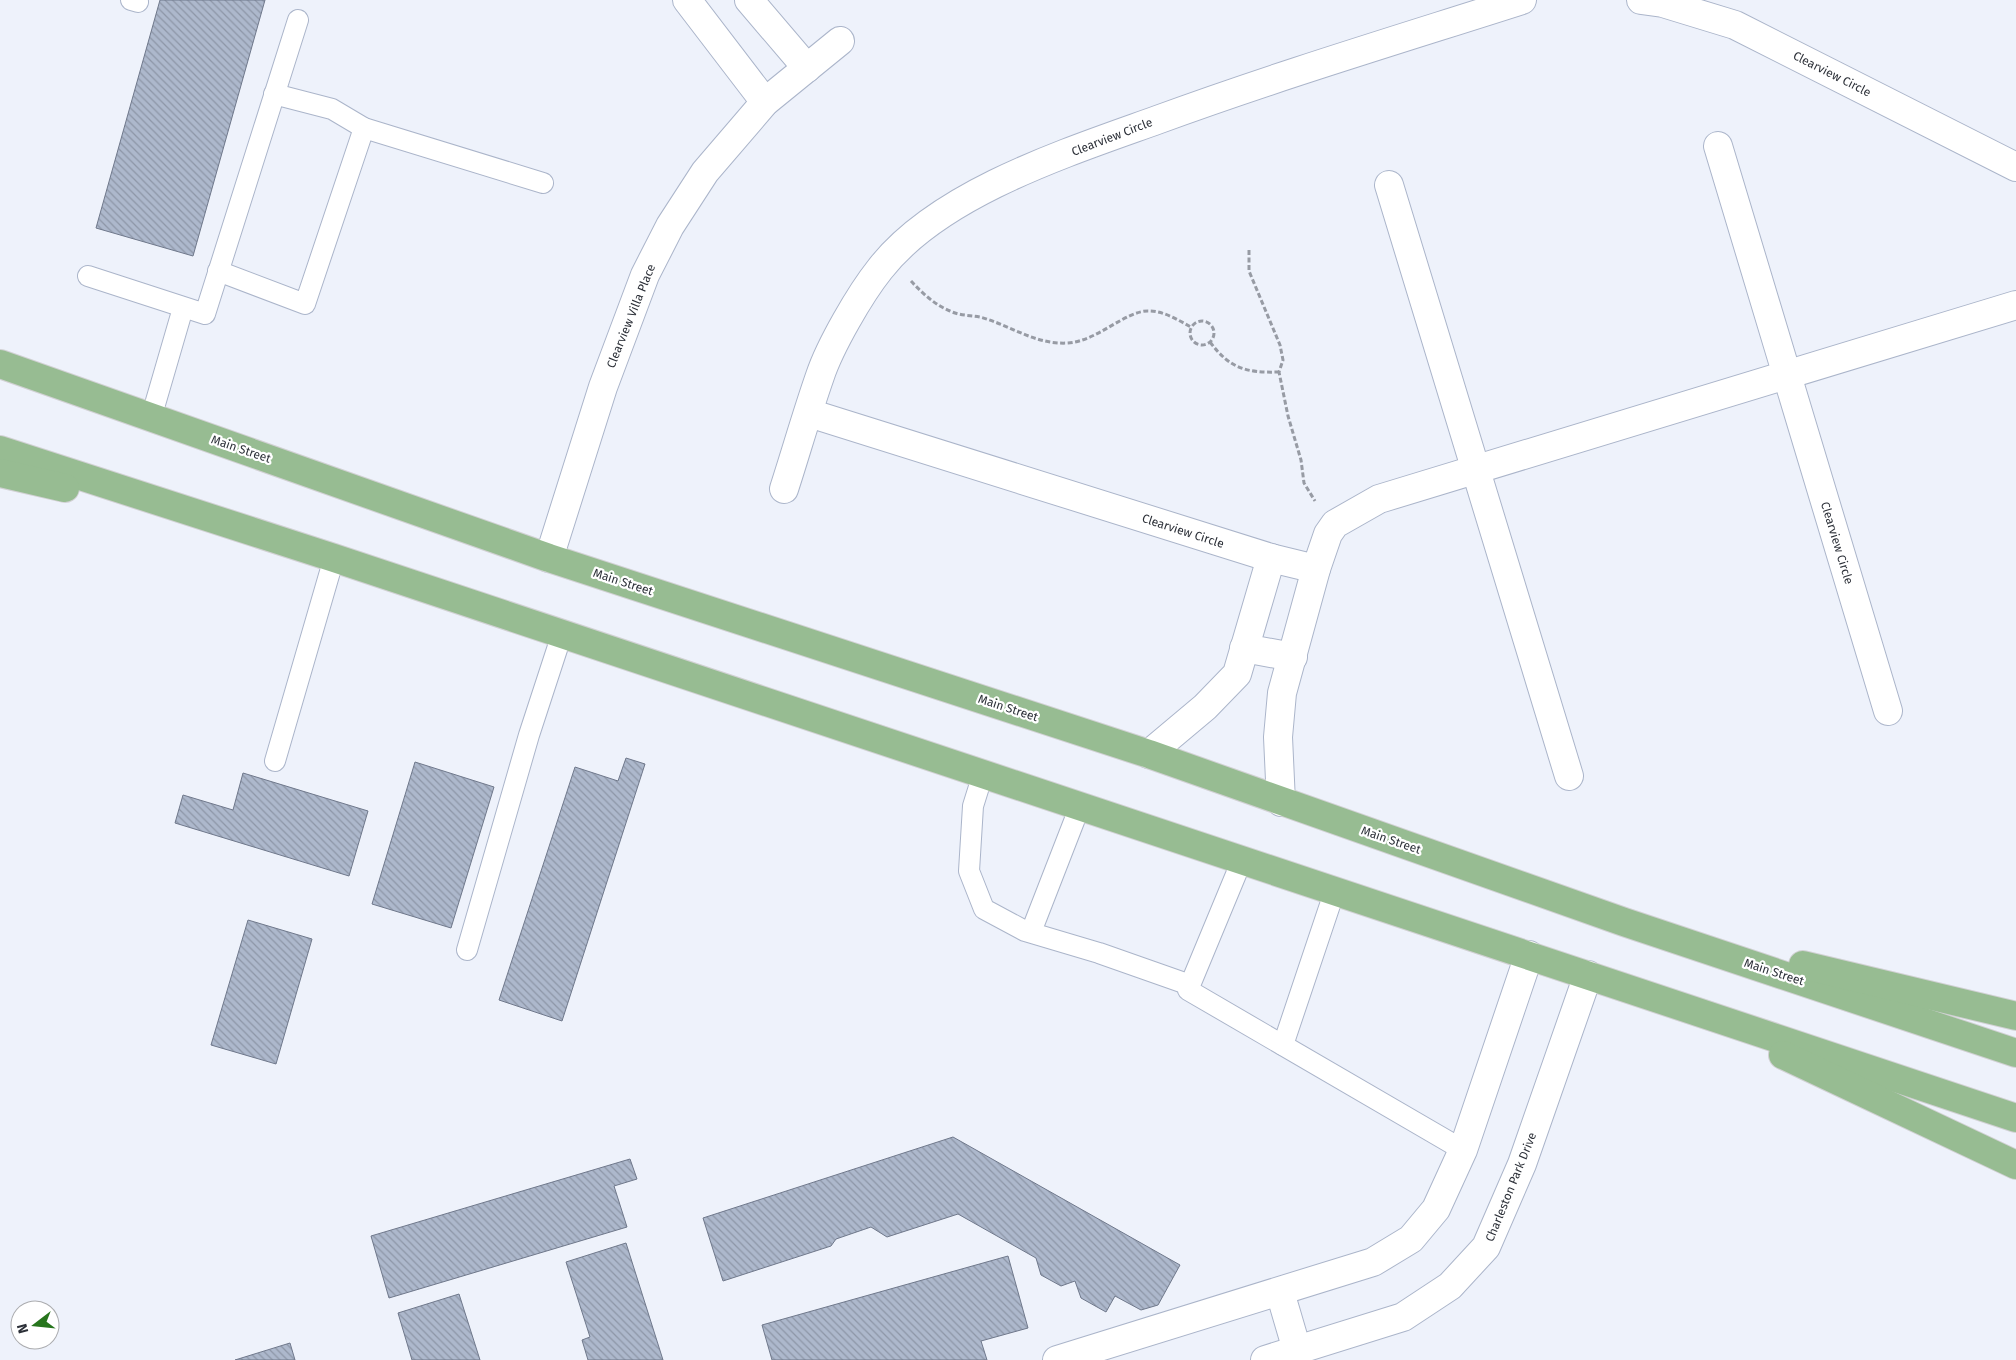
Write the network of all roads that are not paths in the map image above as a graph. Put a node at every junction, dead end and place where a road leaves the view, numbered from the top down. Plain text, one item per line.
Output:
1 (687, 0) edge
2 (749, 0) edge
3 (1522, 0) edge
4 (1641, 0) edge
5 (298, 20) dead end
6 (840, 41) dead end
7 (807, 68) junction
8 (274, 94) junction
9 (765, 102) junction
10 (364, 128) junction
11 (1718, 146) dead end
12 (2016, 167) edge
13 (543, 183) dead end
14 (1388, 185) dead end
15 (218, 271) junction
16 (88, 276) dead end
17 (2016, 304) edge
18 (183, 308) junction
19 (0, 364) edge
20 (1787, 374) junction
21 (809, 413) junction
22 (151, 418) junction
23 (0, 450) edge
24 (1476, 469) junction
25 (0, 473) edge
26 (784, 489) dead end
27 (242, 528) junction
28 (334, 558) junction
29 (550, 558) junction
30 (1271, 558) junction
31 (1316, 569) junction
32 (562, 634) junction
33 (1244, 648) junction
34 (1293, 657) junction
35 (1888, 711) dead end
36 (1149, 754) junction
37 (275, 761) dead end
38 (983, 774) junction
39 (1569, 776) dead end
40 (1281, 802) junction
41 (1080, 806) junction
42 (1242, 860) junction
43 (1335, 890) junction
44 (1624, 922) junction
45 (1031, 932) junction
46 (467, 950) dead end
47 (1529, 955) junction
48 (1588, 975) junction
49 (1190, 985) junction
50 (1669, 1001) junction
51 (2016, 1016) edge
52 (1283, 1045) junction
53 (2016, 1053) edge
54 (2016, 1118) edge
55 (1463, 1150) junction
56 (2016, 1165) edge
57 (1280, 1292) junction
58 (1297, 1350) junction
59 (1057, 1360) edge
60 (1266, 1360) edge

1 - 9 street
2 - 7 street
3 - 21 street, Clearview Circle
4 - 12 street, Clearview Circle
5 - 8 lane
6 - 7 street, Clearview Villa Place
7 - 9 street, Clearview Villa Place
8 - 10 lane
8 - 15 lane
9 - 29 street, Clearview Villa Place
10 - 13 lane
10 - 15 lane
11 - 20 street, Clearview Circle
14 - 24 street
15 - 18 lane
16 - 18 lane
17 - 20 street
18 - 22 lane
19 - 22 highway, Main Street
20 - 24 street
20 - 35 street, Clearview Circle
21 - 26 street, Clearview Circle
21 - 30 street, Clearview Circle
22 - 29 highway, Main Street
23 - 27 highway
24 - 31 street
24 - 39 street
25 - 27 highway
27 - 28 highway
28 - 32 highway
28 - 37 lane
29 - 36 highway, Main Street
30 - 31 street, Clearview Circle
30 - 33 street
31 - 34 street
32 - 38 highway
32 - 46 lane
33 - 34 street
33 - 36 street
34 - 40 street
36 - 40 highway, Main Street
38 - 41 highway
38 - 45 lane
40 - 44 highway, Main Street
41 - 42 highway
41 - 45 lane
42 - 43 highway
42 - 49 lane
43 - 47 highway
43 - 52 lane
44 - 51 highway
44 - 53 highway, Main Street
45 - 49 lane
47 - 48 highway
47 - 55 street
48 - 50 highway
48 - 58 street, Charleston Park Drive
49 - 52 lane
50 - 54 highway
50 - 56 highway
52 - 55 lane
55 - 57 street
57 - 58 street
57 - 59 street
58 - 60 street, Charleston Park Drive

